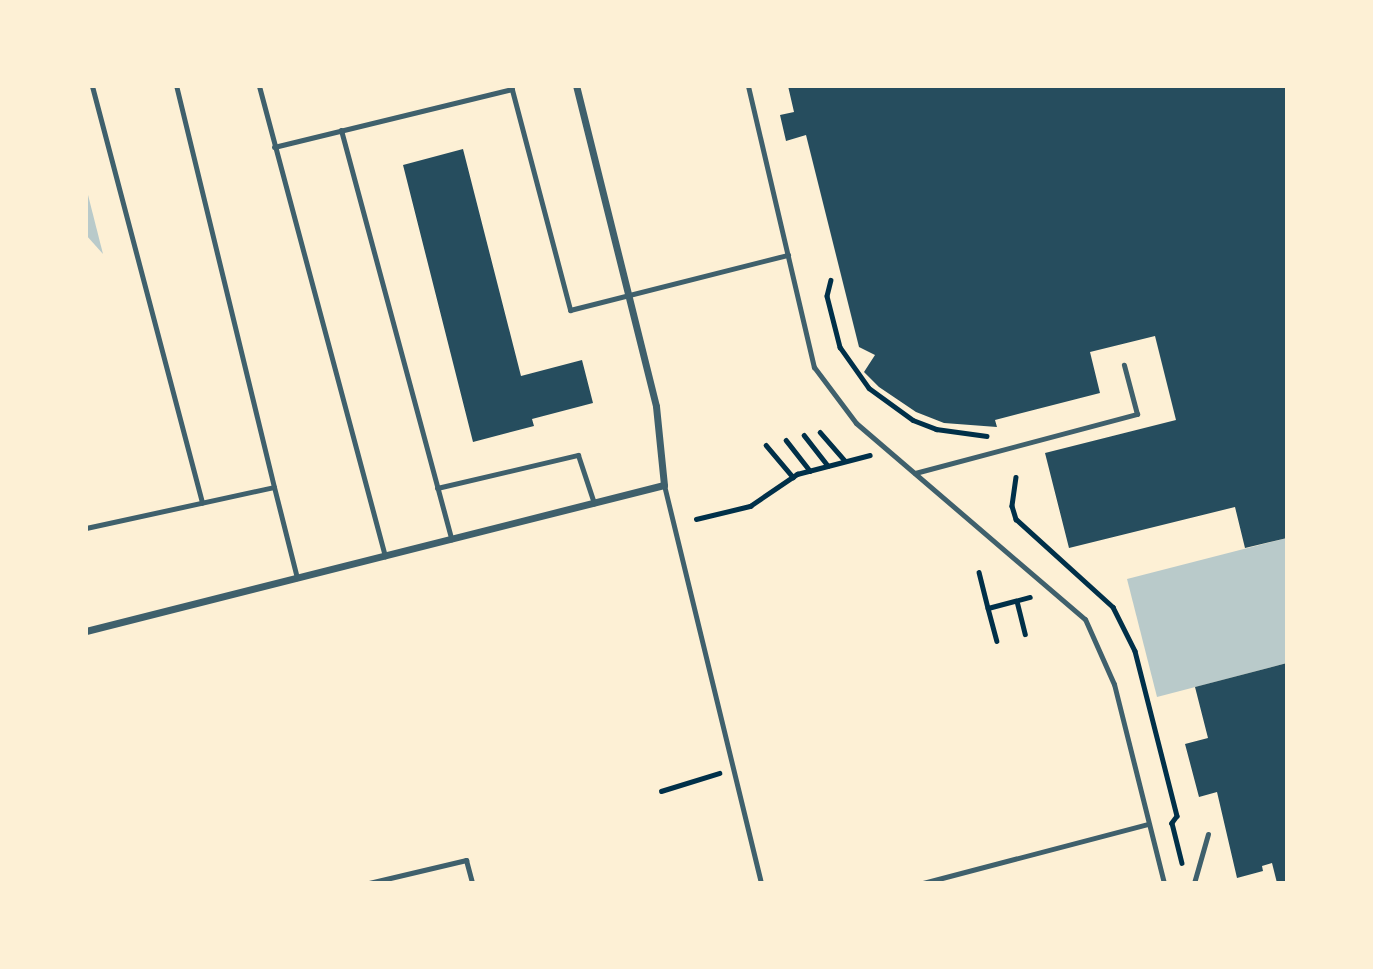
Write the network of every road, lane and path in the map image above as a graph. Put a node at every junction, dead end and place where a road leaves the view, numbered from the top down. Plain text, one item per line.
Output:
1 (92, 86) edge
2 (176, 86) edge
3 (259, 86) edge
4 (576, 86) edge
5 (748, 86) edge
6 (511, 87) edge
7 (341, 131) junction
8 (274, 147) junction
9 (788, 255) junction
10 (831, 280) dead end
11 (628, 295) junction
12 (1124, 365) dead end
13 (820, 432) dead end
14 (996, 434) dead end
15 (804, 435) dead end
16 (786, 440) dead end
17 (766, 445) dead end
18 (870, 455) dead end
19 (845, 461) junction
20 (828, 466) junction
21 (810, 471) junction
22 (915, 473) junction
23 (793, 477) junction
24 (664, 485) junction
25 (274, 487) junction
26 (437, 488) junction
27 (202, 503) junction
28 (594, 503) junction
29 (696, 519) dead end
30 (86, 528) edge
31 (451, 539) junction
32 (385, 556) junction
33 (979, 572) dead end
34 (297, 578) junction
35 (1030, 597) dead end
36 (1017, 601) junction
37 (988, 608) junction
38 (86, 631) edge
39 (1025, 634) dead end
40 (997, 641) dead end
41 (733, 769) junction
42 (661, 791) dead end
43 (1149, 824) junction
44 (1208, 834) dead end
45 (369, 883) edge
46 (472, 883) edge
47 (761, 883) edge
48 (923, 883) edge
49 (1164, 883) edge
50 (1194, 883) edge

1 - 27 lane
2 - 25 lane
3 - 8 lane
4 - 11 street
5 - 9 lane
6 - 7 lane
6 - 11 lane
7 - 8 lane
7 - 26 lane
8 - 32 lane
9 - 11 lane
9 - 22 lane
10 - 14 path
11 - 24 street
12 - 22 lane
13 - 19 path
15 - 20 path
16 - 21 path
17 - 23 path
18 - 19 path
19 - 20 path
20 - 21 path
21 - 23 path
22 - 43 lane
23 - 29 path
24 - 28 street
24 - 41 lane
25 - 27 lane
25 - 34 lane
26 - 28 lane
26 - 31 lane
27 - 30 lane
28 - 31 street
31 - 32 street
32 - 34 street
33 - 37 path
34 - 38 street
35 - 36 path
36 - 37 path
36 - 39 path
37 - 40 path
41 - 42 path
41 - 47 lane
43 - 48 lane
43 - 49 lane
44 - 50 lane
45 - 46 lane

